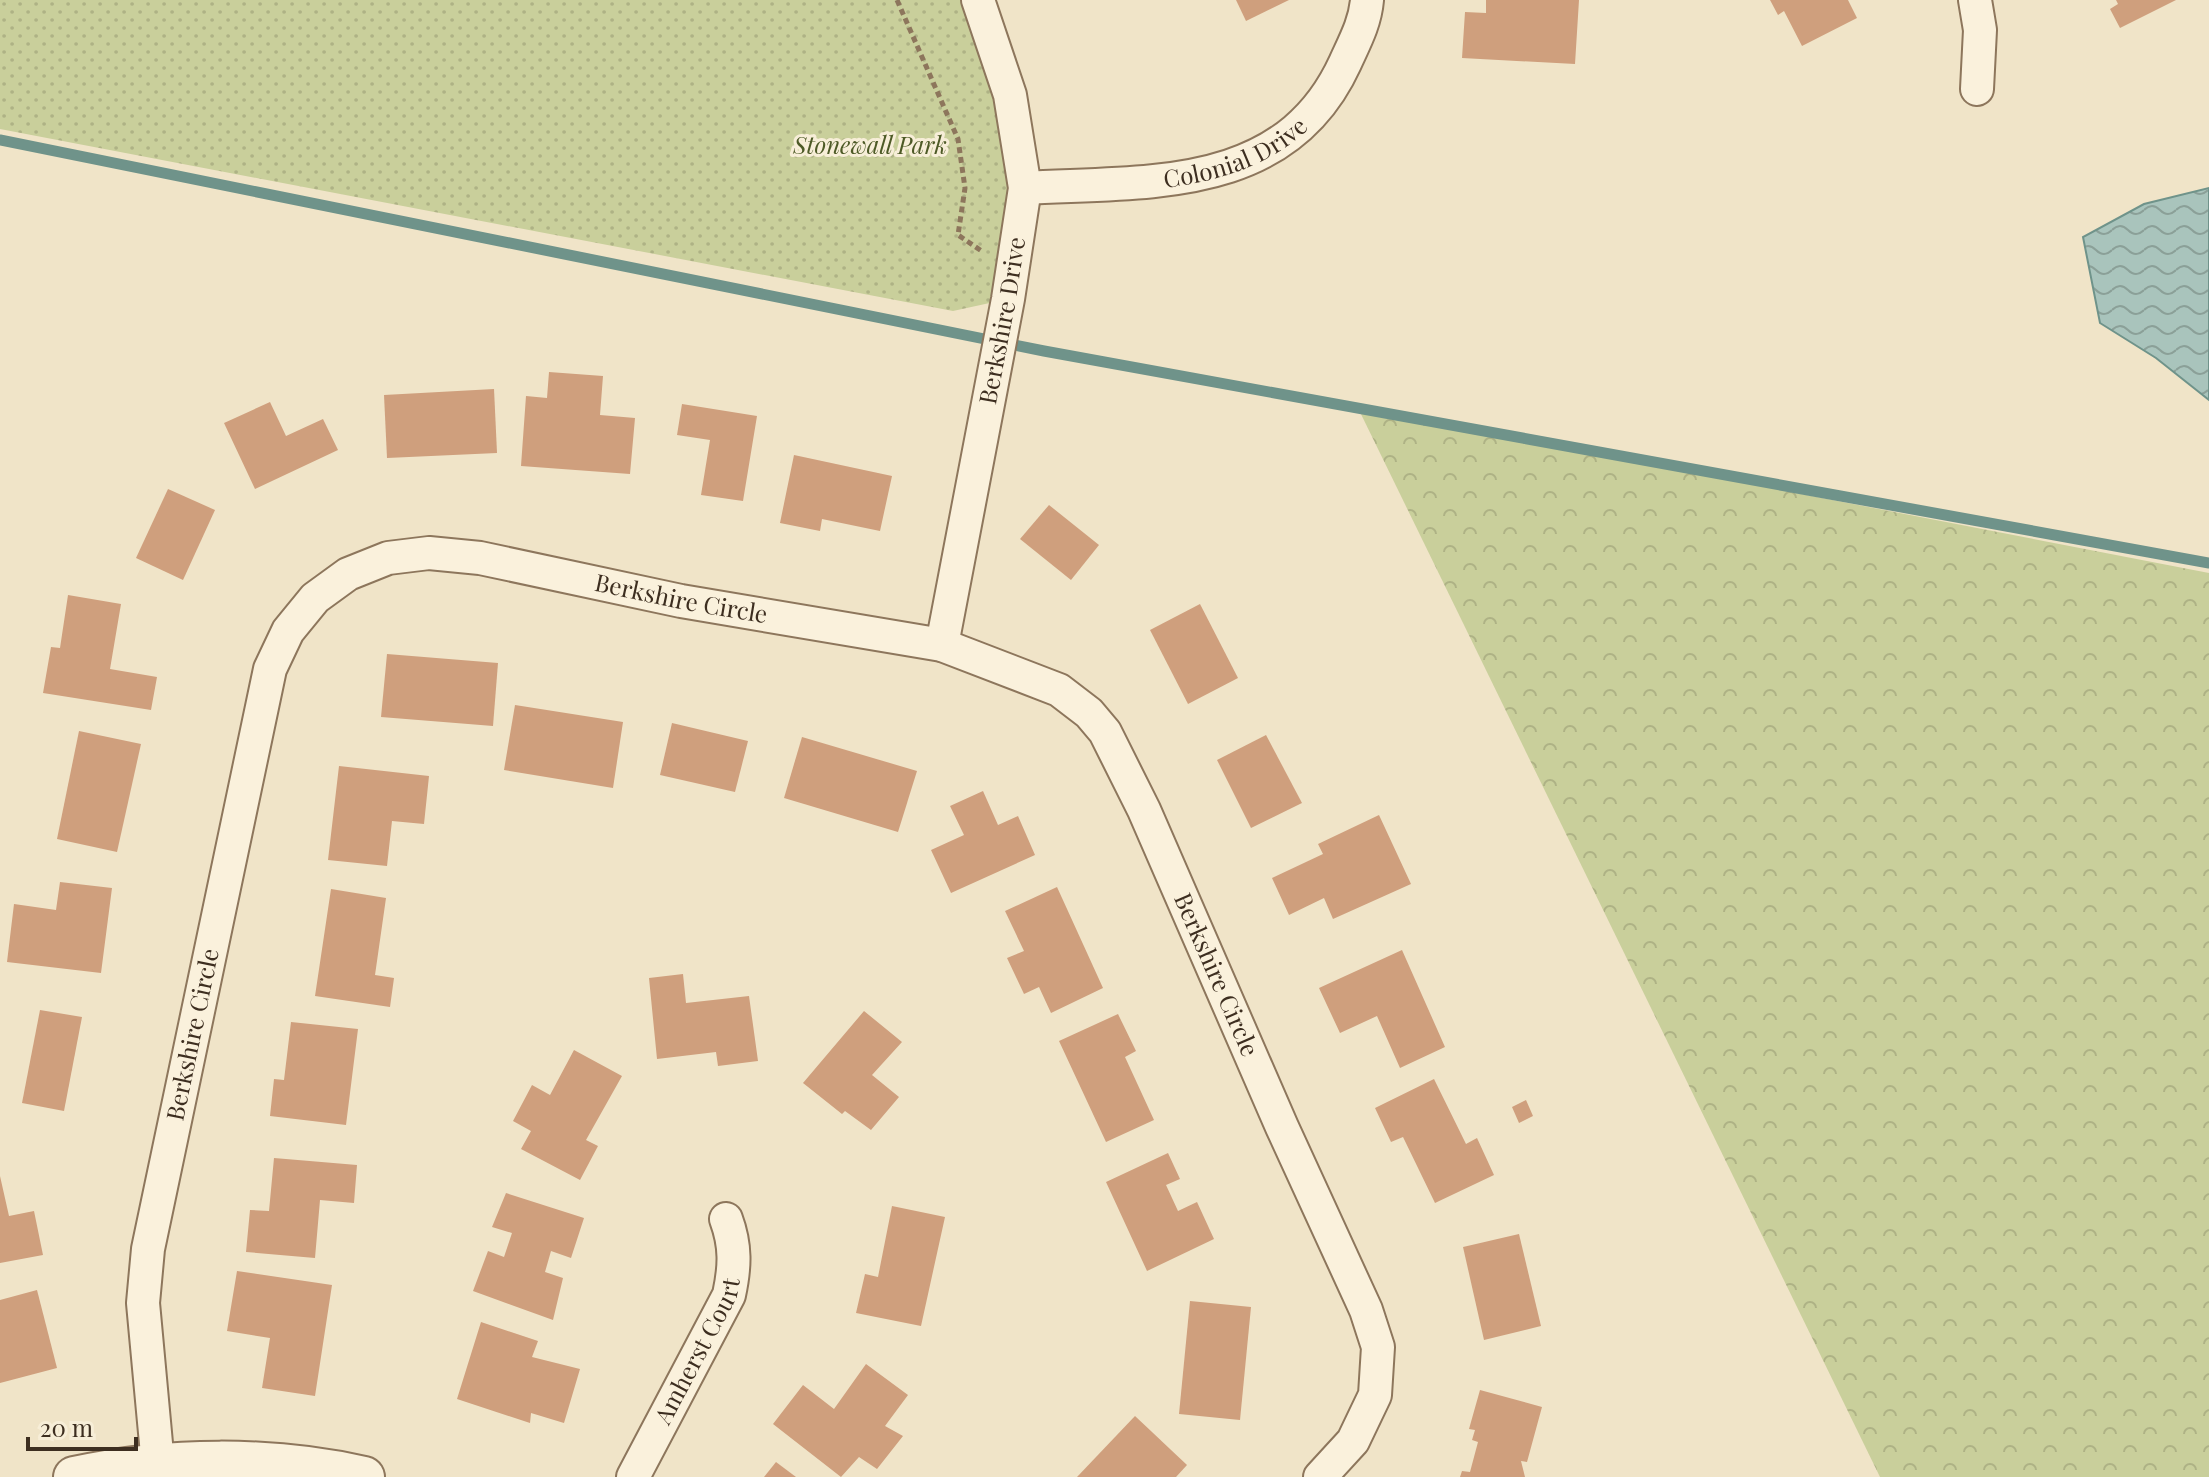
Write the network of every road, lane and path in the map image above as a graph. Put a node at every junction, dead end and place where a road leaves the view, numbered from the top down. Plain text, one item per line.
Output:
1 (897, 0) edge
2 (978, 0) edge
3 (1367, 0) edge
4 (1975, 0) edge
5 (1977, 89) dead end
6 (1025, 188) junction
7 (985, 266) dead end
8 (942, 645) junction
9 (726, 1219) dead end
10 (158, 1465) junction
11 (74, 1477) edge
12 (364, 1477) edge
13 (633, 1477) edge
14 (1320, 1477) edge

1 - 7 path
2 - 6 street, Berkshire Drive
3 - 6 street, Colonial Drive
4 - 5 street
6 - 8 street, Berkshire Drive
8 - 10 street, Berkshire Circle
8 - 14 street, Berkshire Circle
9 - 13 street, Amherst Court
10 - 11 street
10 - 12 street

